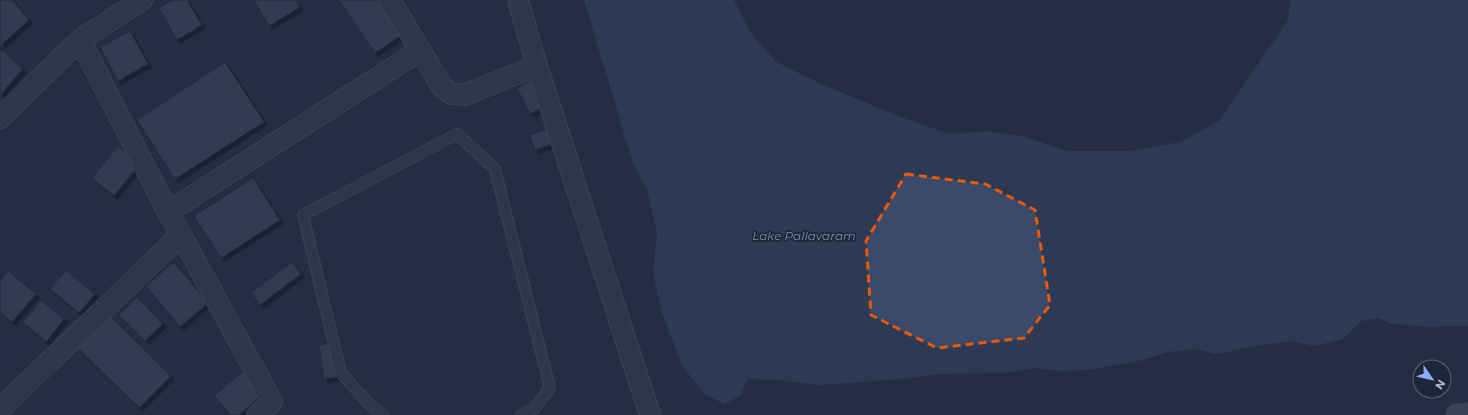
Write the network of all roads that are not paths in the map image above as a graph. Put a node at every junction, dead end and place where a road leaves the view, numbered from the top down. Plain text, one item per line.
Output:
1 (142, 0) edge
2 (390, 0) edge
3 (518, 0) edge
4 (80, 40) junction
5 (421, 50) junction
6 (537, 66) junction
7 (0, 118) edge
8 (168, 212) junction
9 (181, 235) junction
10 (0, 409) edge
11 (1468, 414) edge
12 (257, 415) edge
13 (383, 415) edge
14 (521, 415) edge
15 (650, 415) edge
16 (1457, 415) edge

1 - 4 street
2 - 5 street
3 - 6 street
4 - 7 street
4 - 8 street
5 - 6 street
5 - 8 street
6 - 15 street
8 - 9 street
9 - 10 street
9 - 12 street
11 - 16 main road
13 - 14 lane

